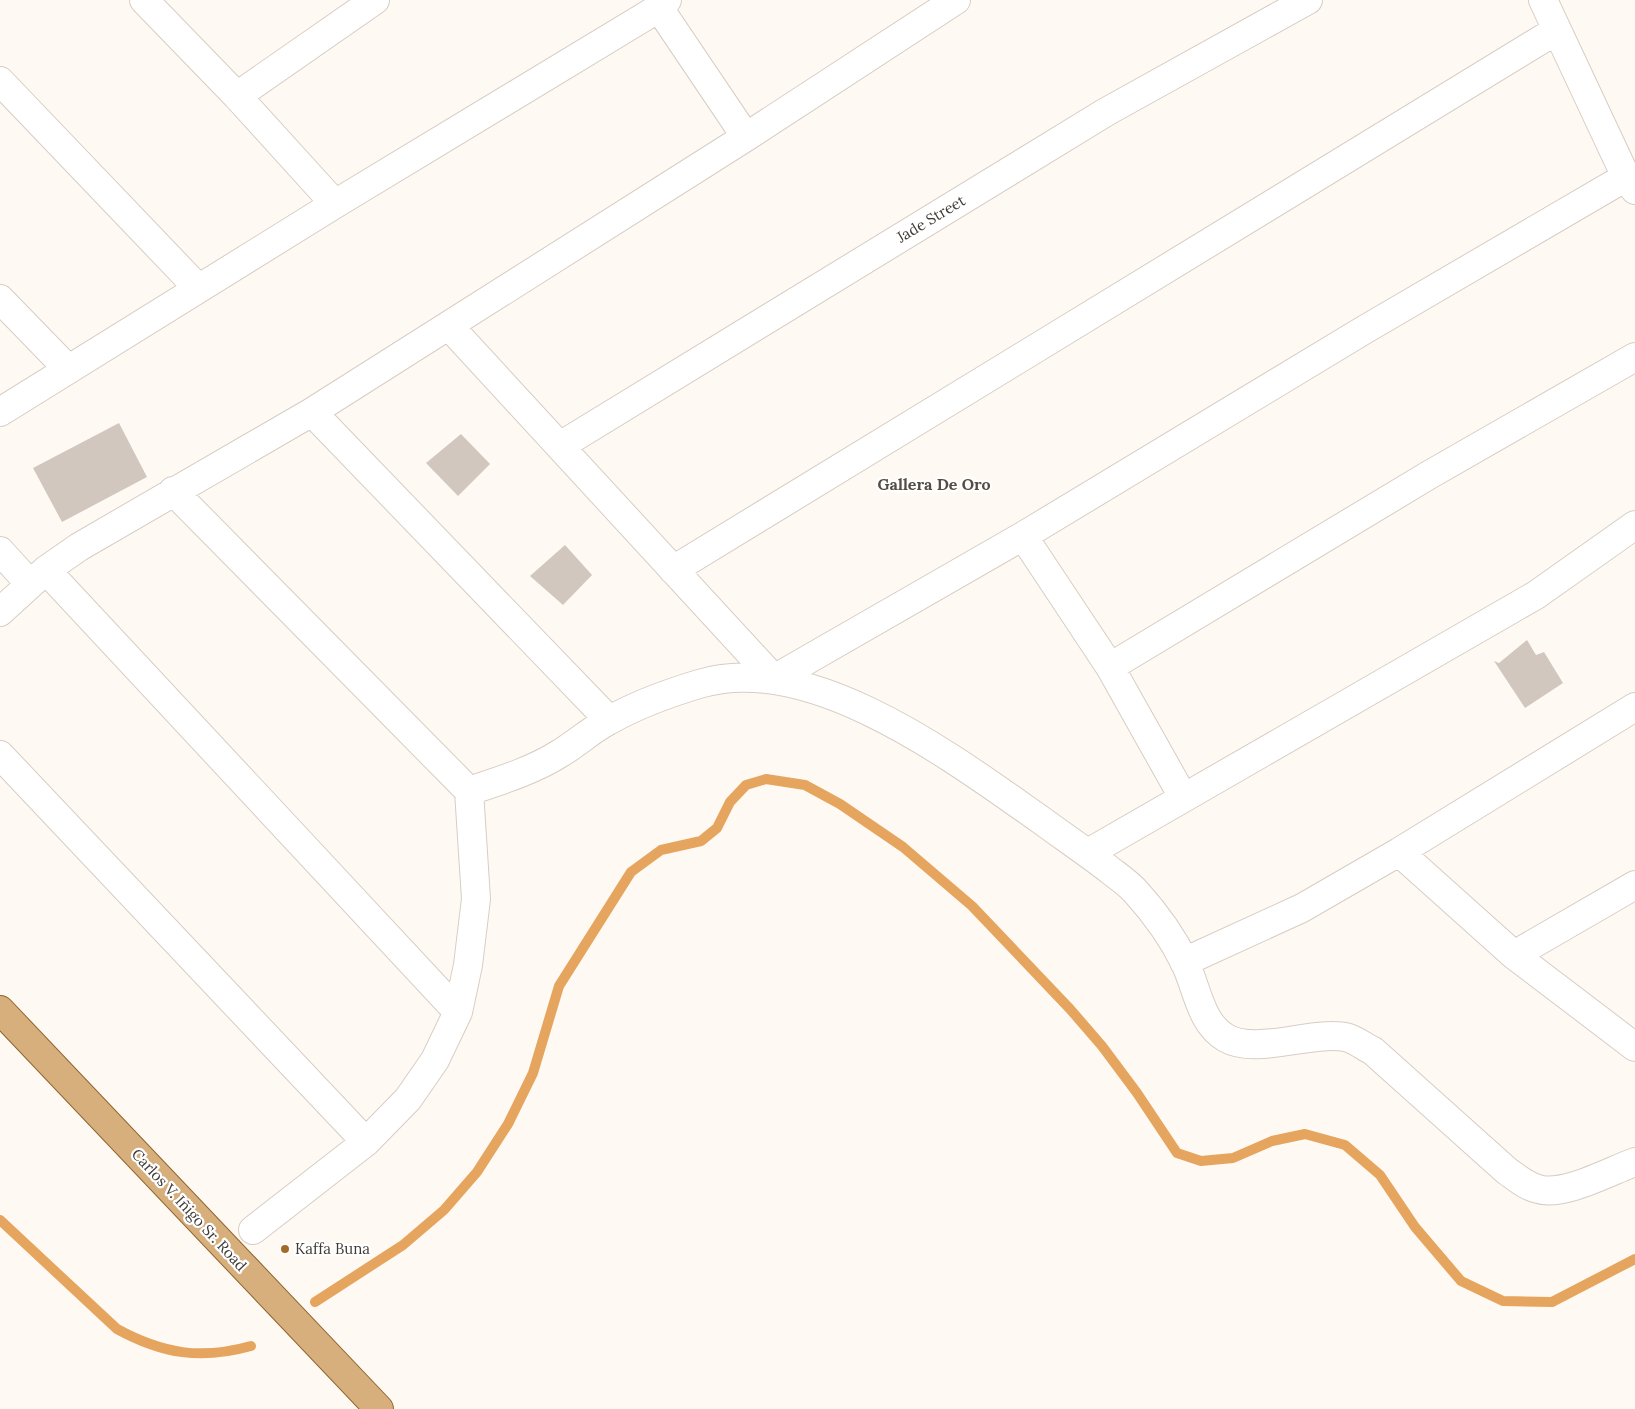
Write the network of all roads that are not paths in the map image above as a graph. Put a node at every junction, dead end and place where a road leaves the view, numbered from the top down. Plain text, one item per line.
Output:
1 (144, 0) edge
2 (375, 0) edge
3 (956, 0) edge
4 (1308, 0) edge
5 (1543, 0) edge
6 (663, 4) edge
7 (1557, 30) junction
8 (0, 81) edge
9 (238, 96) junction
10 (746, 137) junction
11 (1630, 183) edge
12 (334, 204) junction
13 (198, 288) junction
14 (0, 299) edge
15 (449, 326) junction
16 (1635, 357) edge
17 (68, 369) junction
18 (0, 412) edge
19 (312, 412) junction
20 (560, 446) junction
21 (173, 492) junction
22 (1635, 525) edge
23 (1023, 536) junction
24 (0, 551) edge
25 (674, 570) junction
26 (38, 577) junction
27 (0, 612) edge
28 (1110, 667) junction
29 (774, 678) junction
30 (1635, 707) edge
31 (609, 720) junction
32 (0, 755) edge
33 (469, 791) junction
34 (1182, 797) junction
35 (1399, 852) junction
36 (1088, 853) junction
37 (1635, 885) edge
38 (1514, 955) junction
39 (1184, 962) junction
40 (0, 1010) edge
41 (458, 1012) junction
42 (1635, 1047) edge
43 (366, 1142) junction
44 (1635, 1162) edge
45 (253, 1230) dead end
46 (379, 1409) edge

1 - 9 street
2 - 9 street
3 - 10 street
4 - 20 street, Jade Street
5 - 7 street
6 - 10 street
6 - 12 street
7 - 11 street
7 - 25 street
8 - 13 street
9 - 12 street
10 - 15 street
11 - 23 street
12 - 13 street
13 - 17 street
14 - 17 street
15 - 19 street
15 - 20 street
16 - 28 street
17 - 18 street
19 - 21 street
19 - 31 street
20 - 25 street
21 - 26 street
21 - 33 street
22 - 34 street
23 - 28 street
23 - 29 street
24 - 26 street
25 - 29 street
26 - 27 street
26 - 41 street
28 - 34 street
29 - 31 street
29 - 36 street
30 - 35 street
31 - 33 street
32 - 43 street
33 - 41 street
34 - 36 street
35 - 38 street
35 - 39 street
36 - 39 street
37 - 38 street
38 - 42 street
39 - 44 street
40 - 46 main road, Carlos V. Iñigo Sr. Road
41 - 43 street
43 - 45 street

